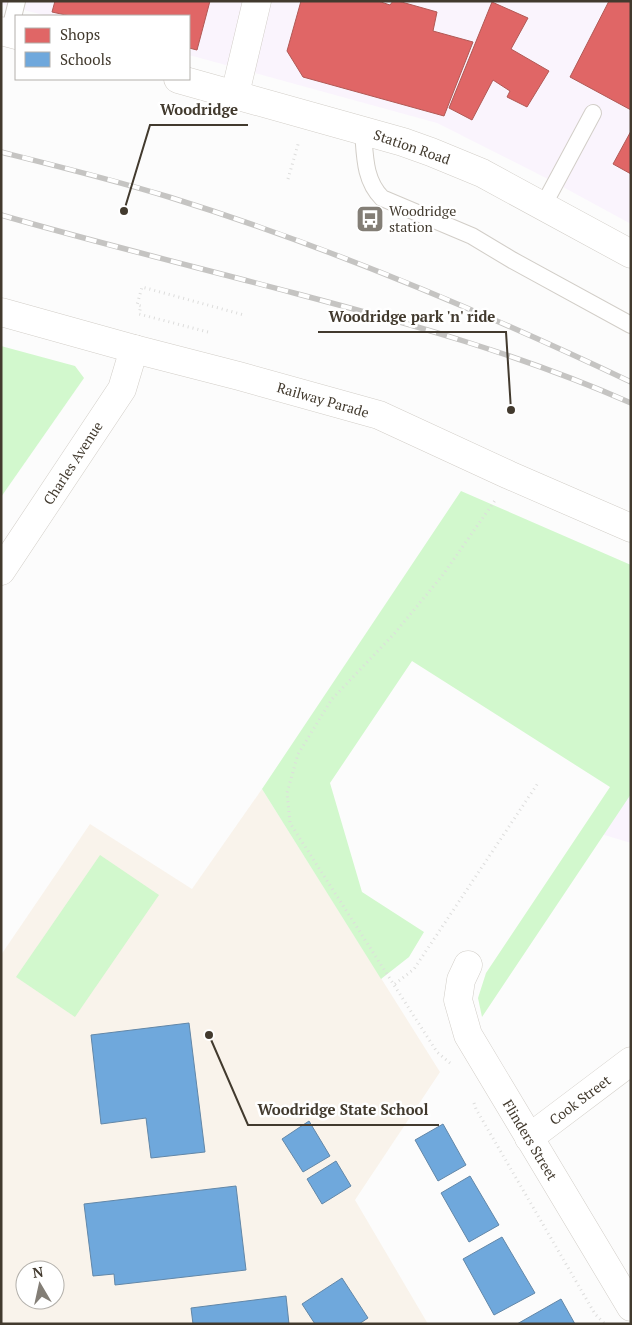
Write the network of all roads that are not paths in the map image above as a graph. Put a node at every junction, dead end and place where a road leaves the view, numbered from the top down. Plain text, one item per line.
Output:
1 (17, 1) edge
2 (257, 1) edge
3 (9, 33) edge
4 (182, 80) edge
5 (235, 94) junction
6 (593, 113) dead end
7 (363, 131) junction
8 (543, 206) junction
9 (631, 254) edge
10 (1, 312) edge
11 (631, 325) edge
12 (134, 349) junction
13 (631, 528) edge
14 (1, 571) edge
15 (468, 965) dead end
16 (631, 1061) edge
17 (529, 1138) junction
18 (631, 1308) edge

1 - 3 lane
2 - 5 street
4 - 5 street, Station Road
5 - 7 street, Station Road
6 - 8 lane
7 - 8 street, Station Road
7 - 11 lane
8 - 9 street, Station Road
10 - 12 street, Railway Parade
12 - 13 street, Railway Parade
12 - 14 street, Charles Avenue
15 - 17 street, Flinders Street
16 - 17 street, Cook Street
17 - 18 street, Flinders Street

